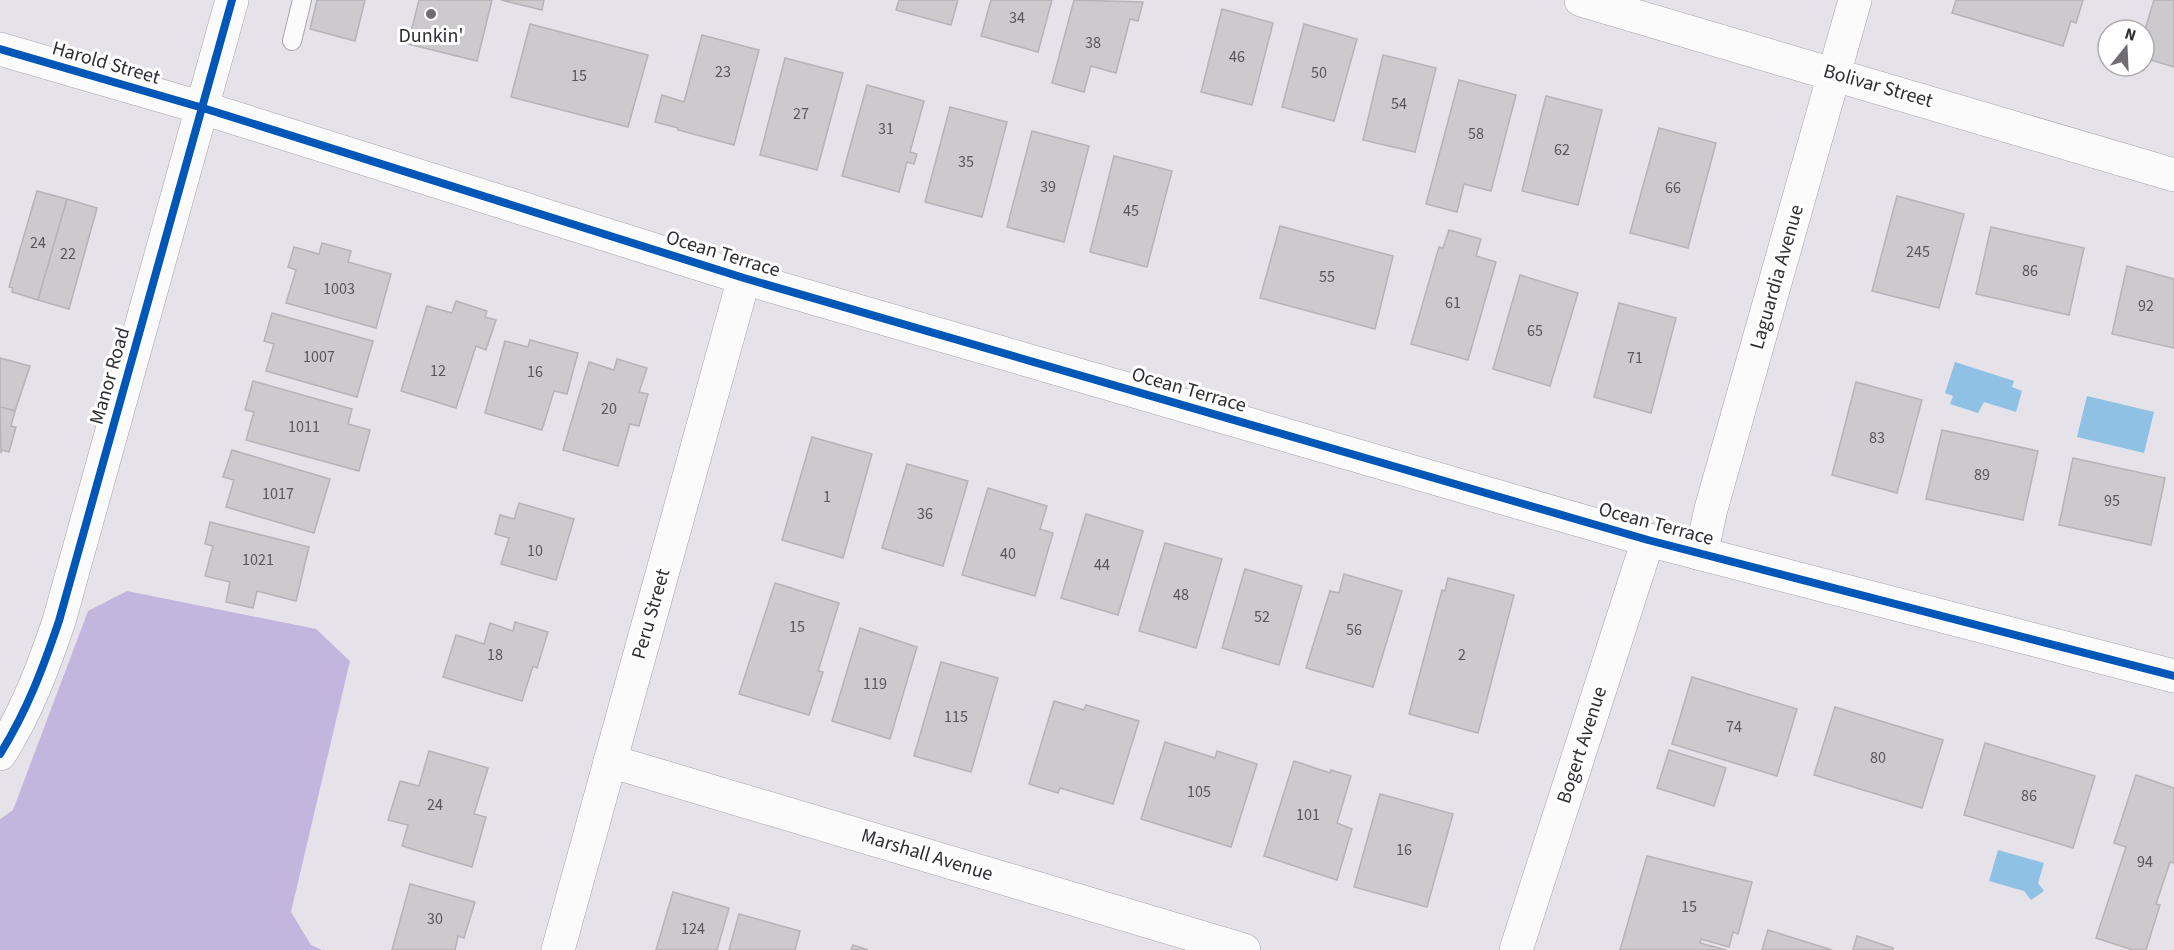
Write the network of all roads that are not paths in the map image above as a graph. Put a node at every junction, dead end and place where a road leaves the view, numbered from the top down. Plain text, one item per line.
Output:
1 (232, 0) edge
2 (302, 0) edge
3 (1581, 0) edge
4 (1855, 0) edge
5 (292, 40) dead end
6 (0, 49) edge
7 (1835, 73) junction
8 (203, 108) junction
9 (2174, 174) edge
10 (744, 278) junction
11 (1648, 540) junction
12 (1701, 554) junction
13 (2174, 675) edge
14 (0, 754) edge
15 (610, 761) junction
16 (558, 950) edge
17 (1244, 950) edge
18 (1516, 950) edge

1 - 8 street, Manor Road
2 - 5 lane
3 - 7 street, Bolivar Street
4 - 7 street, Laguardia Avenue
6 - 8 street, Harold Street
7 - 9 street, Bolivar Street
7 - 12 street, Laguardia Avenue
8 - 10 street, Ocean Terrace
8 - 14 street, Manor Road
10 - 11 street, Ocean Terrace
10 - 15 street, Peru Street
11 - 12 street, Ocean Terrace
11 - 18 street, Bogert Avenue
12 - 13 street, Ocean Terrace
15 - 16 street, Peru Street
15 - 17 street, Marshall Avenue

